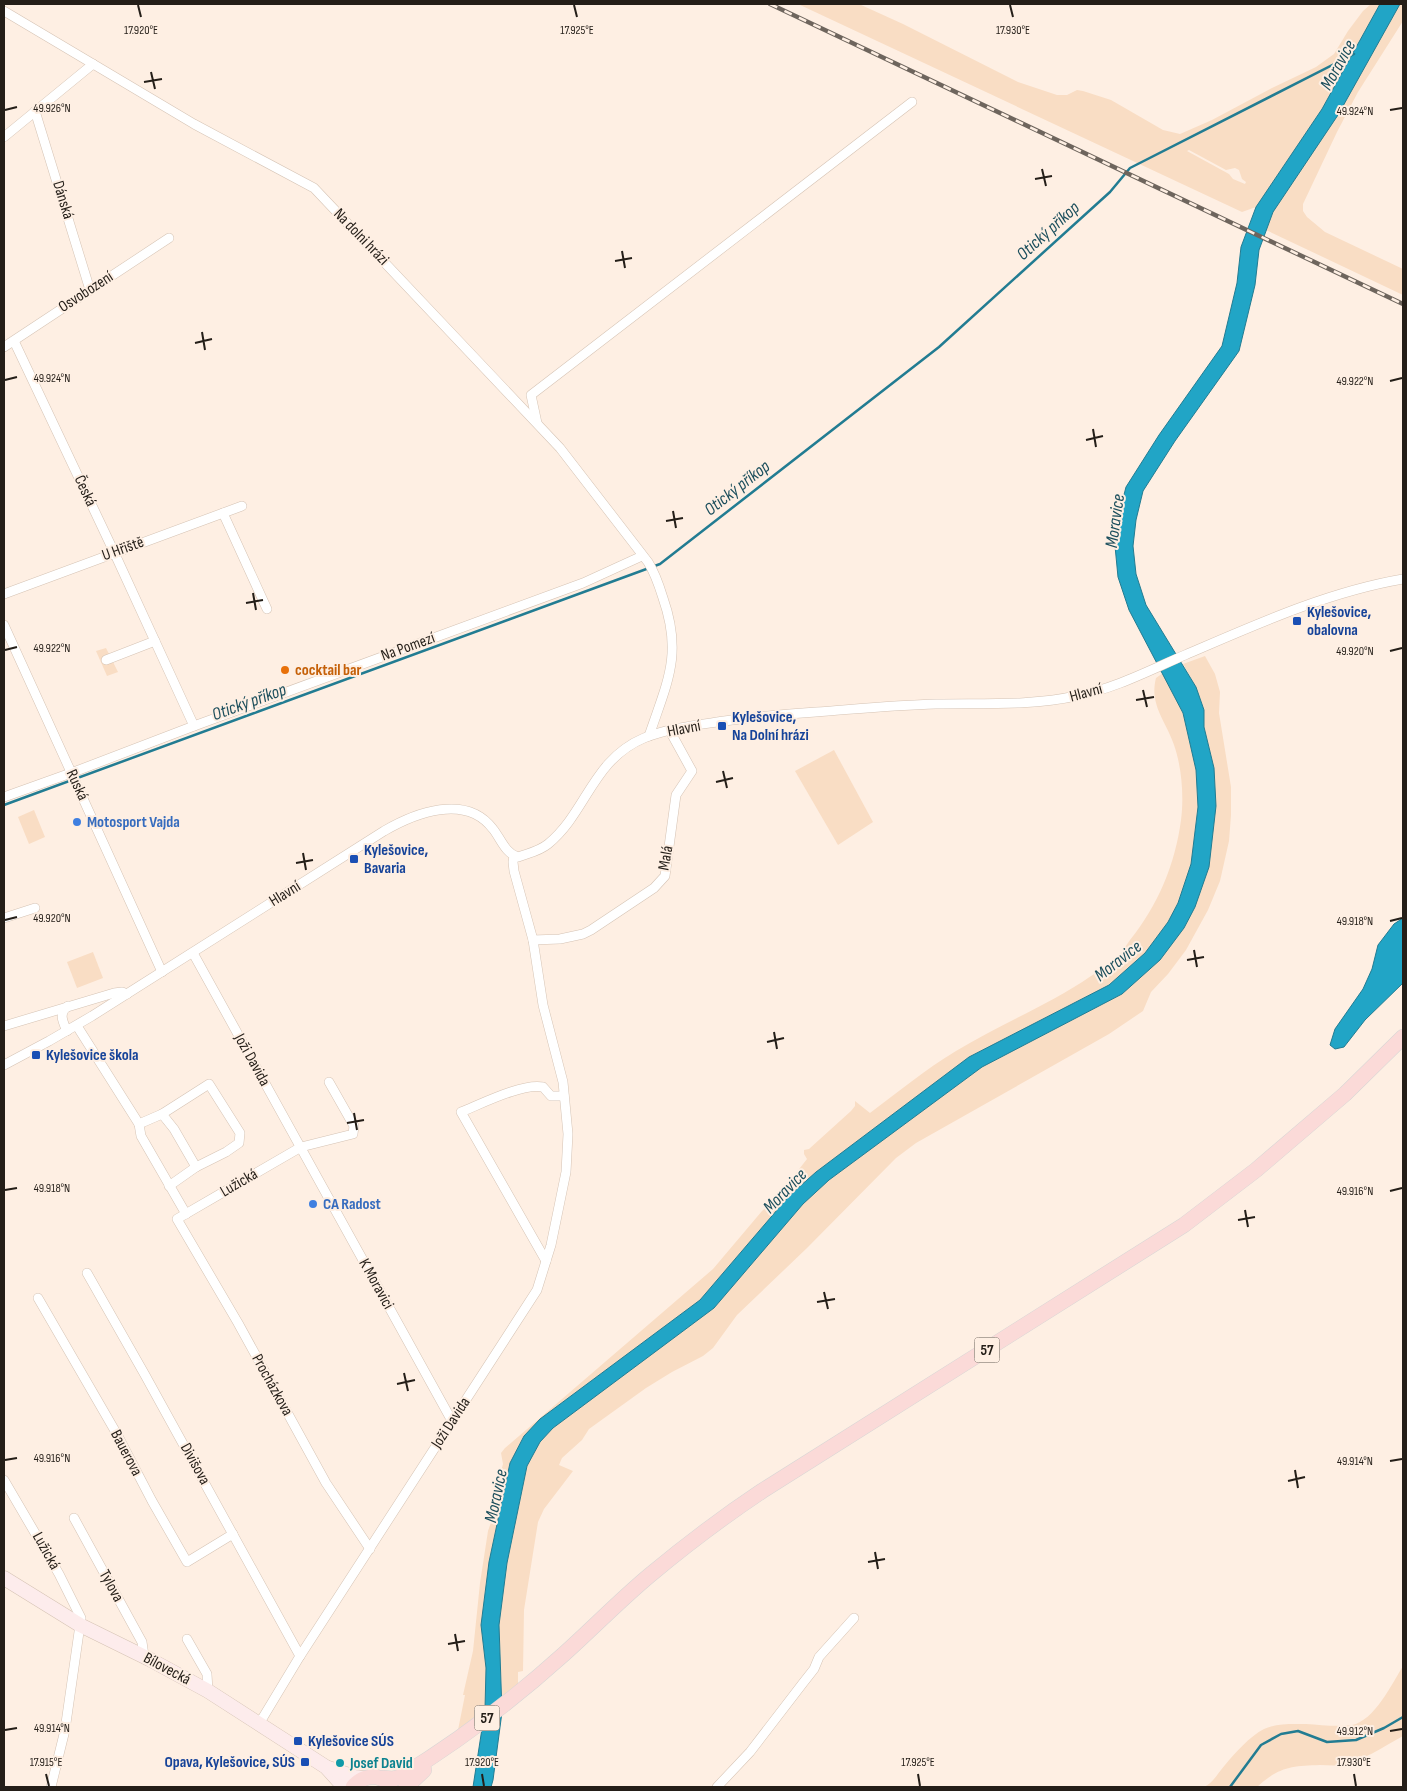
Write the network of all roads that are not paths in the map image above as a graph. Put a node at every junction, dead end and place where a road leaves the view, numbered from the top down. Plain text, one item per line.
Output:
1 (4, 11) edge
2 (93, 64) junction
3 (912, 102) dead end
4 (35, 111) junction
5 (4, 137) edge
6 (169, 238) dead end
7 (90, 290) junction
8 (14, 341) junction
9 (4, 347) edge
10 (538, 423) junction
11 (242, 506) dead end
12 (223, 513) junction
13 (114, 552) junction
14 (645, 559) junction
15 (1403, 579) edge
16 (4, 594) edge
17 (267, 610) dead end
18 (4, 625) edge
19 (155, 641) junction
20 (106, 660) dead end
21 (194, 726) junction
22 (670, 731) junction
23 (649, 736) junction
24 (73, 778) junction
25 (4, 796) edge
26 (514, 856) junction
27 (35, 908) dead end
28 (4, 918) edge
29 (533, 940) junction
30 (193, 953) junction
31 (162, 972) junction
32 (127, 994) junction
33 (72, 1005) junction
34 (92, 1016) junction
35 (4, 1026) edge
36 (77, 1026) junction
37 (67, 1031) junction
38 (1403, 1037) edge
39 (4, 1065) edge
40 (329, 1082) dead end
41 (564, 1096) junction
42 (162, 1114) junction
43 (139, 1124) junction
44 (300, 1147) junction
45 (196, 1167) junction
46 (170, 1186) junction
47 (186, 1214) junction
48 (177, 1219) joint
49 (546, 1260) junction
50 (87, 1273) dead end
51 (38, 1298) dead end
52 (452, 1421) junction
53 (4, 1480) edge
54 (74, 1518) dead end
55 (233, 1534) junction
56 (370, 1549) junction
57 (4, 1578) edge
58 (854, 1618) dead end
59 (80, 1625) junction
60 (187, 1639) dead end
61 (144, 1656) junction
62 (300, 1656) junction
63 (208, 1691) junction
64 (258, 1724) junction
65 (455, 1742) junction
66 (326, 1767) junction
67 (359, 1783) edge
68 (389, 1783) edge
69 (51, 1787) edge
70 (344, 1787) edge
71 (406, 1787) edge
72 (717, 1787) edge

1 - 2 street, Na dolni hrázi
2 - 4 street
2 - 10 street, Na dolni hrázi
3 - 10 street
4 - 5 street
4 - 7 street, Dánská
6 - 7 street, Osvobození
7 - 8 street, Osvobození
8 - 9 street, Osvobození
8 - 13 street, Česká
10 - 14 street, Na dolni hrázi
11 - 12 street, U Hřiště
12 - 13 street, U Hřiště
12 - 17 street
13 - 16 street, U Hřiště
13 - 19 street, Česká
14 - 21 street, Na Pomezí
14 - 23 street, Na dolni hrázi
15 - 22 street, Hlavní
18 - 24 street, Ruská
19 - 20 street
19 - 21 street, Česká
21 - 24 street, Na Pomezí
22 - 23 street, Hlavní
22 - 29 street, Malá
23 - 26 street, Hlavní
24 - 25 street, Na Pomezí
24 - 31 street, Ruská
26 - 29 street, Joži Davida
26 - 30 street, Hlavní
27 - 28 street
29 - 41 street, Joži Davida
30 - 31 street, Hlavní
30 - 44 street, Joži Davida
31 - 32 street, Hlavní
32 - 33 street, Hlavní
32 - 34 street, Hlavní
33 - 34 street
33 - 35 street, Hlavní
33 - 37 street
34 - 36 street, Hlavní
36 - 37 street, Hlavní
36 - 43 street
37 - 39 street, Hlavní
38 - 65 main road, 57
40 - 44 street
41 - 49 street, Joži Davida
41 - 49 street
42 - 43 street
42 - 45 street
42 - 45 street
43 - 46 street
44 - 47 street, Lužická
44 - 52 street, K Moravici
45 - 46 street
46 - 47 street
47 - 48 street, Lužická
48 - 56 street, Procházkova
49 - 52 street, Joži Davida
50 - 55 street, Divišova
51 - 55 street, Bauerova
52 - 56 street, Joži Davida
53 - 59 street, Lužická
54 - 61 street, Tylova
55 - 62 street, Divišova
56 - 62 street, Joži Davida
57 - 59 main road, Bílovecká
58 - 72 street
59 - 61 main road, Bílovecká
59 - 69 street
60 - 63 street
61 - 63 main road, Bílovecká
62 - 64 street, Joži Davida
63 - 64 main road, Bílovecká
64 - 66 main road, Bílovecká
65 - 68 main road, 57
65 - 71 main road, 57
66 - 67 main road, Bílovecká
66 - 70 main road, Bílovecká
67 - 68 main road, Bílovecká / 57

